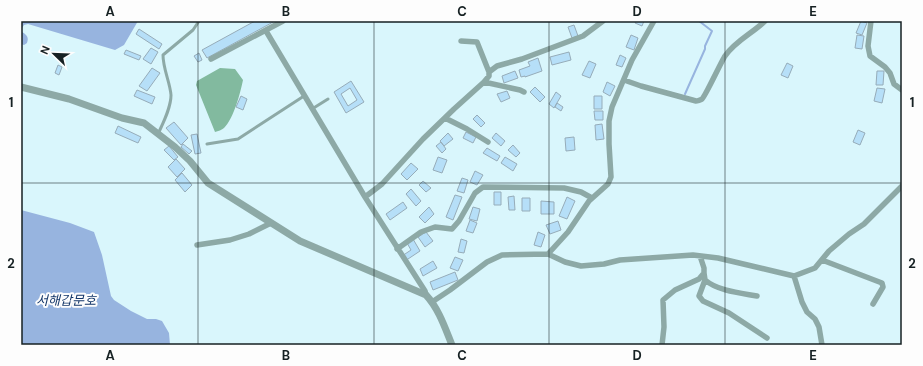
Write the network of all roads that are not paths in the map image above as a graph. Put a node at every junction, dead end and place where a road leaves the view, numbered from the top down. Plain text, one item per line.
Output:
1 (200, 21) edge
2 (283, 21) edge
3 (602, 21) edge
4 (654, 21) edge
5 (765, 21) edge
6 (871, 21) edge
7 (266, 31) junction
8 (461, 41) dead end
9 (211, 59) dead end
10 (489, 72) junction
11 (624, 80) junction
12 (484, 82) junction
13 (21, 88) edge
14 (902, 90) edge
15 (524, 92) dead end
16 (304, 96) junction
17 (328, 99) dead end
18 (312, 109) junction
19 (444, 118) junction
20 (158, 134) junction
21 (488, 142) dead end
22 (207, 144) dead end
23 (902, 186) edge
24 (365, 197) junction
25 (592, 198) junction
26 (271, 223) junction
27 (197, 245) dead end
28 (397, 249) junction
29 (548, 254) junction
30 (700, 256) junction
31 (822, 260) junction
32 (704, 273) junction
33 (794, 276) junction
34 (705, 280) junction
35 (426, 295) junction
36 (757, 296) dead end
37 (432, 302) junction
38 (873, 304) dead end
39 (767, 338) dead end
40 (452, 345) edge
41 (662, 345) edge
42 (822, 345) edge

1 - 20 lane
2 - 7 street
3 - 10 street
4 - 11 street
5 - 11 street
6 - 14 street
7 - 9 street
7 - 16 street
8 - 10 street
10 - 12 street
11 - 25 street
12 - 15 street
12 - 19 street
13 - 20 street
16 - 18 street
16 - 22 lane
17 - 18 lane
18 - 24 street
19 - 21 street
19 - 24 street
20 - 26 street
23 - 31 street
24 - 28 street
25 - 28 street
25 - 29 street
26 - 27 street
26 - 35 street
28 - 35 street
29 - 30 street
29 - 37 street
30 - 32 street
30 - 33 street
31 - 33 street
31 - 38 street
32 - 34 street
32 - 41 street
33 - 42 street
34 - 36 street
34 - 39 street
35 - 37 street
37 - 40 street

